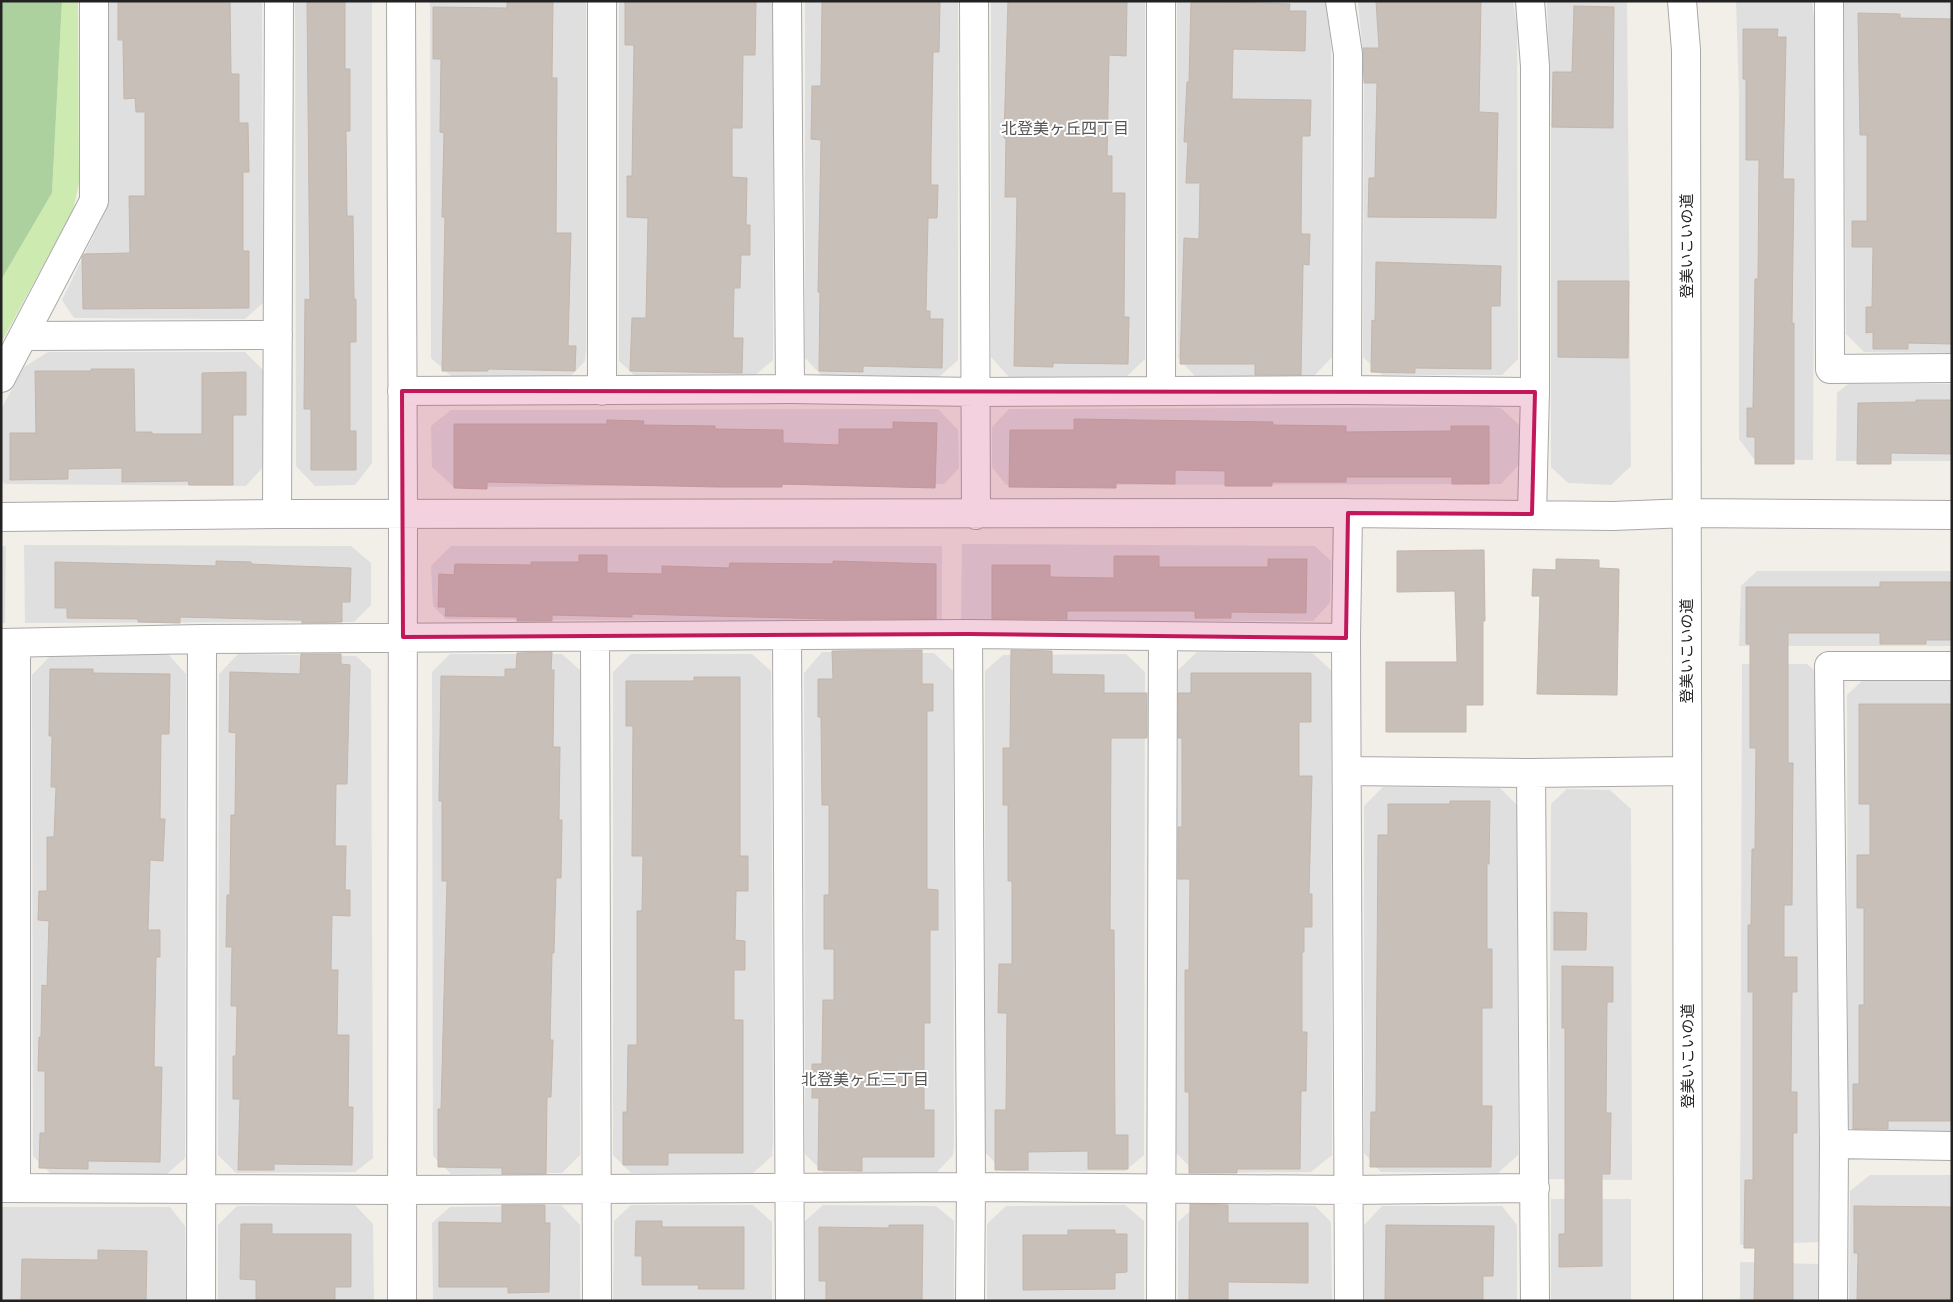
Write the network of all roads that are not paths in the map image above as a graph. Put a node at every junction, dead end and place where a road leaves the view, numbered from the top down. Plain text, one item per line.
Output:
1 (94, 1) edge
2 (279, 1) edge
3 (401, 1) edge
4 (602, 1) edge
5 (787, 1) edge
6 (974, 1) edge
7 (1161, 1) edge
8 (1340, 1) edge
9 (1530, 1) edge
10 (1682, 1) edge
11 (1829, 1) edge
12 (278, 334) junction
13 (24, 336) junction
14 (1952, 368) edge
15 (1, 378) edge
16 (790, 389) junction
17 (1347, 390) junction
18 (402, 391) junction
19 (602, 391) junction
20 (1162, 391) junction
21 (974, 392) junction
22 (1535, 392) junction
23 (1348, 513) junction
24 (1688, 513) junction
25 (277, 514) junction
26 (1532, 514) junction
27 (403, 515) junction
28 (976, 515) junction
29 (1952, 515) edge
30 (1, 517) edge
31 (968, 634) junction
32 (787, 635) junction
33 (403, 637) junction
34 (596, 637) junction
35 (1163, 637) junction
36 (1346, 638) junction
37 (202, 639) junction
38 (8, 643) edge
39 (1952, 666) edge
40 (1347, 771) junction
41 (1687, 771) junction
42 (1531, 773) junction
43 (1834, 1144) junction
44 (1952, 1146) edge
45 (9, 1188) edge
46 (597, 1188) junction
47 (971, 1188) junction
48 (1160, 1188) junction
49 (1535, 1188) junction
50 (201, 1189) junction
51 (788, 1189) junction
52 (401, 1190) junction
53 (1349, 1190) junction
54 (201, 1301) edge
55 (402, 1301) edge
56 (597, 1301) edge
57 (790, 1301) edge
58 (970, 1301) edge
59 (1161, 1301) edge
60 (1349, 1301) edge
61 (1535, 1301) edge
62 (1688, 1301) edge
63 (1832, 1301) edge

1 - 13 street
2 - 12 street
3 - 18 street
4 - 19 street
5 - 16 street
6 - 21 street
7 - 20 street
8 - 17 street
9 - 22 street
10 - 24 street, 登美いこいの道
11 - 14 street
12 - 13 street
12 - 25 street
13 - 15 street
16 - 19 street
16 - 21 street
17 - 20 street
17 - 22 street
18 - 19 street
18 - 27 street
20 - 21 street
21 - 28 street
22 - 26 street
23 - 26 street
23 - 28 street
23 - 36 street
24 - 26 street
24 - 29 street
24 - 41 street, 登美いこいの道
25 - 27 street
25 - 30 street
27 - 28 street
27 - 33 street
31 - 32 street
31 - 35 street
31 - 47 street
32 - 34 street
32 - 51 street
33 - 34 street
33 - 37 street
33 - 52 street
34 - 46 street
35 - 36 street
35 - 48 street
36 - 40 street
37 - 38 street
37 - 50 street
38 - 45 street
39 - 43 street
40 - 42 street
40 - 53 street
41 - 42 street
41 - 62 street, 登美いこいの道
42 - 49 street
43 - 44 street
43 - 63 street
45 - 50 street
46 - 51 street
46 - 52 street
46 - 56 street
47 - 48 street
47 - 51 street
47 - 58 street
48 - 53 street
48 - 59 street
49 - 53 street
49 - 61 street
50 - 52 street
50 - 54 street
51 - 57 street
52 - 55 street
53 - 60 street

